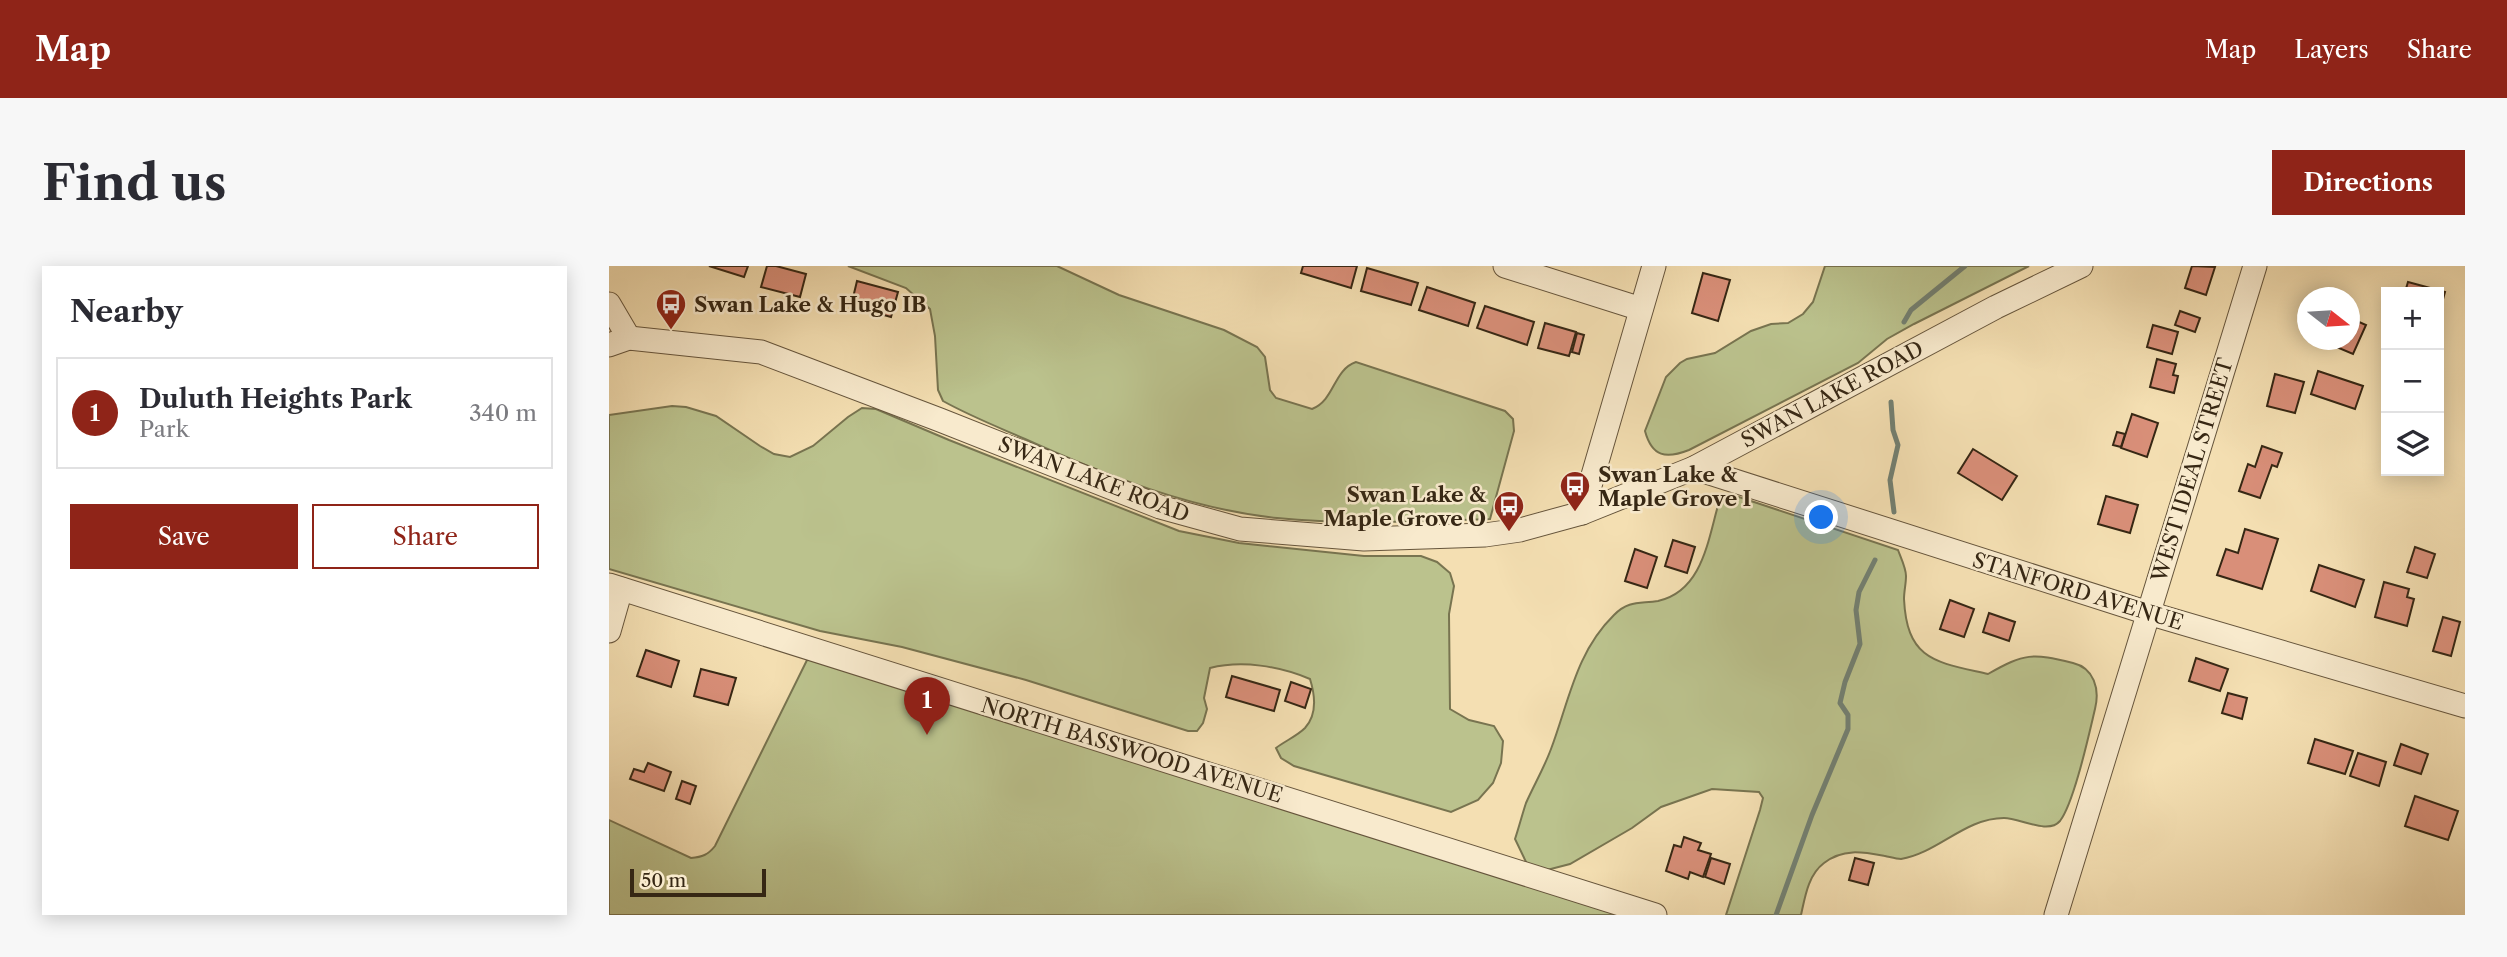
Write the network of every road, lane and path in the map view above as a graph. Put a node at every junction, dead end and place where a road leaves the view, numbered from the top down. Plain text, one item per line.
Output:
1 (1505, 266) edge
2 (1654, 266) edge
3 (2081, 266) edge
4 (2255, 266) edge
5 (609, 304) edge
6 (1641, 309) junction
7 (619, 341) edge
8 (1694, 468) junction
9 (1582, 513) junction
10 (615, 587) edge
11 (2148, 613) junction
12 (609, 631) edge
13 (2465, 706) edge
14 (1655, 915) edge
15 (2056, 915) edge

1 - 6 street
2 - 6 street
3 - 8 street, SWAN LAKE ROAD
4 - 11 street, WEST IDEAL STREET
5 - 7 street
6 - 9 street
7 - 9 street, SWAN LAKE ROAD
8 - 9 street, SWAN LAKE ROAD
8 - 11 street, STANFORD AVENUE
10 - 12 street
10 - 14 street, NORTH BASSWOOD AVENUE
11 - 13 street, STANFORD AVENUE
11 - 15 street, WEST IDEAL STREET

